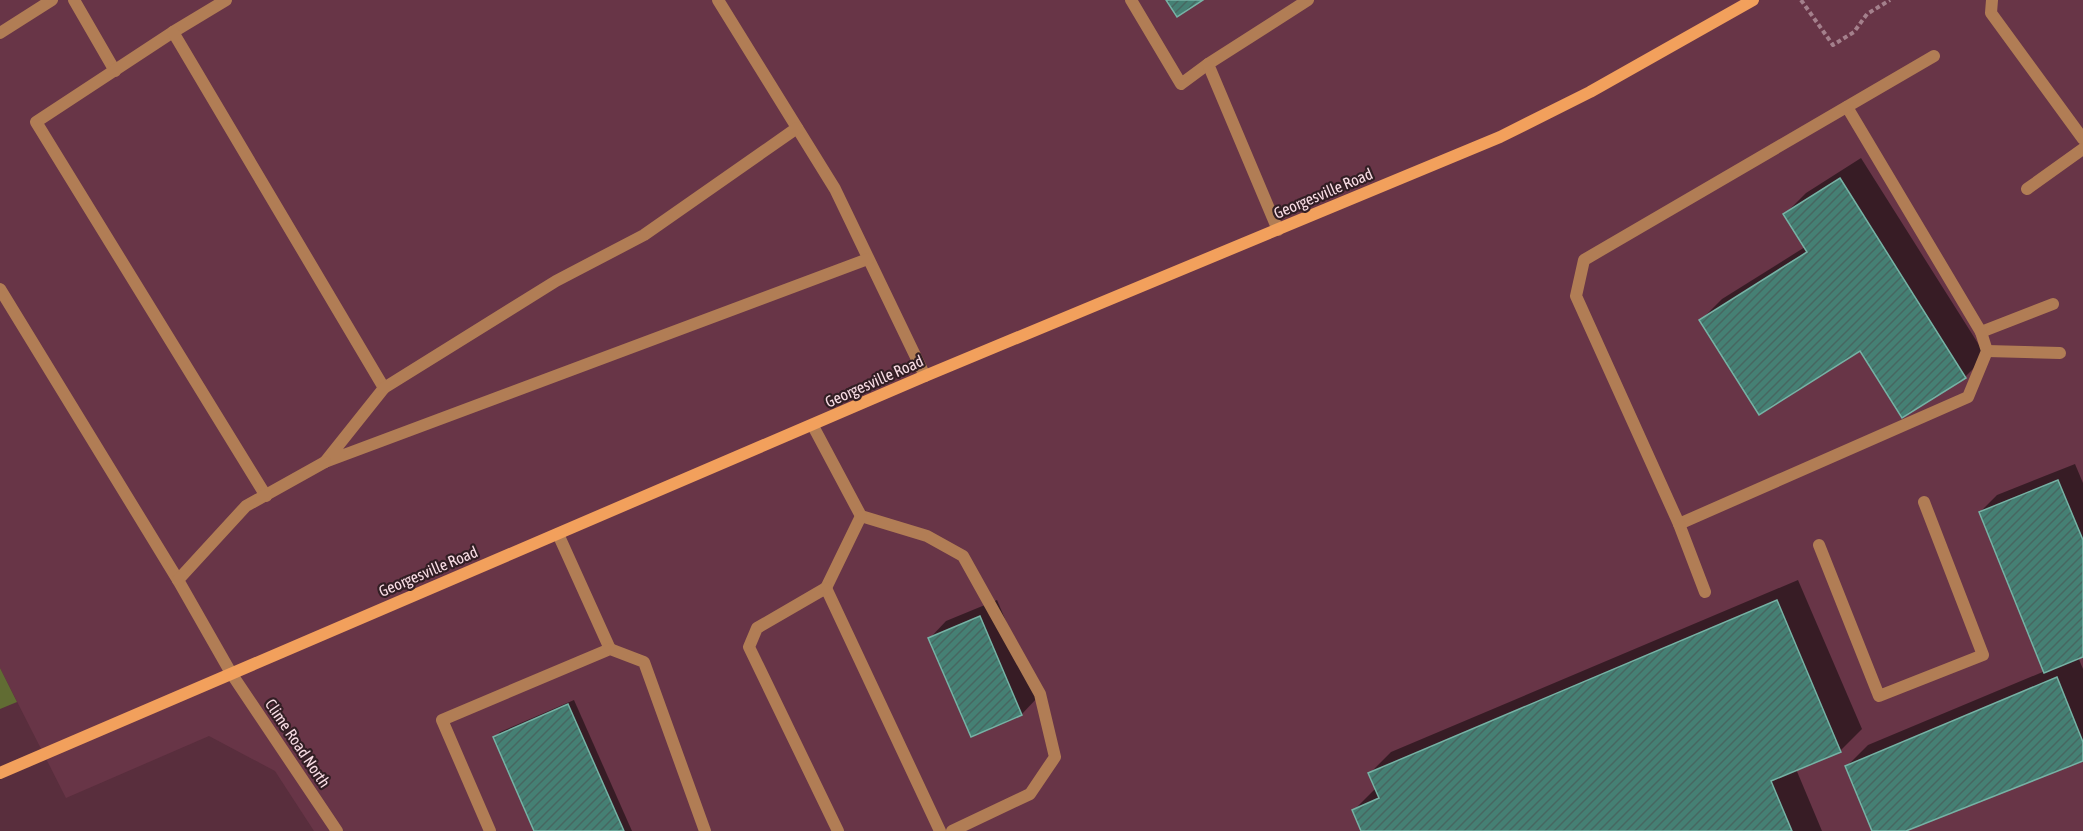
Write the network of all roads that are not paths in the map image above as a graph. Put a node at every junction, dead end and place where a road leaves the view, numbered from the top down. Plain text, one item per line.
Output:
1 (52, 0) edge
2 (74, 0) edge
3 (226, 0) edge
4 (718, 0) edge
5 (1131, 0) edge
6 (1308, 0) edge
7 (1753, 0) edge
8 (1992, 0) edge
9 (173, 32) junction
10 (0, 33) edge
11 (1934, 56) dead end
12 (1208, 64) junction
13 (115, 71) junction
14 (1847, 107) junction
15 (797, 128) junction
16 (2083, 139) edge
17 (2083, 149) edge
18 (2027, 189) dead end
19 (1278, 230) junction
20 (868, 259) junction
21 (0, 289) edge
22 (2053, 304) dead end
23 (1981, 332) junction
24 (1987, 351) junction
25 (2060, 353) dead end
26 (925, 376) junction
27 (384, 388) junction
28 (813, 426) junction
29 (325, 462) junction
30 (266, 496) junction
31 (1924, 502) dead end
32 (861, 516) junction
33 (1679, 524) junction
34 (558, 534) junction
35 (1819, 545) dead end
36 (178, 580) junction
37 (826, 588) junction
38 (1705, 592) dead end
39 (610, 649) junction
40 (231, 673) junction
41 (0, 773) edge
42 (336, 831) edge
43 (490, 831) edge
44 (705, 831) edge
45 (838, 831) edge
46 (940, 831) edge
47 (952, 831) edge

1 - 10 street
2 - 13 street
3 - 9 street
4 - 15 street
5 - 12 street
6 - 12 street
7 - 19 main road, Georgesville Road
8 - 16 street
9 - 13 street
9 - 27 street
11 - 14 street
12 - 19 street
13 - 30 street
14 - 23 street
14 - 33 street
15 - 20 street
15 - 27 street
17 - 18 street
19 - 26 main road, Georgesville Road
20 - 26 street
20 - 29 street
21 - 36 street, Clime Road North
22 - 23 street
23 - 24 street
24 - 25 street
24 - 33 street
26 - 28 main road, Georgesville Road
27 - 29 street
28 - 32 street
28 - 34 main road, Georgesville Road
29 - 30 street
30 - 36 street
31 - 35 street
32 - 37 street
32 - 47 street
33 - 38 street
34 - 39 street
34 - 40 main road, Georgesville Road
36 - 40 street, Clime Road North
37 - 45 street
37 - 46 street
39 - 43 street
39 - 44 street
40 - 41 main road, Georgesville Road
40 - 42 street, Clime Road North

